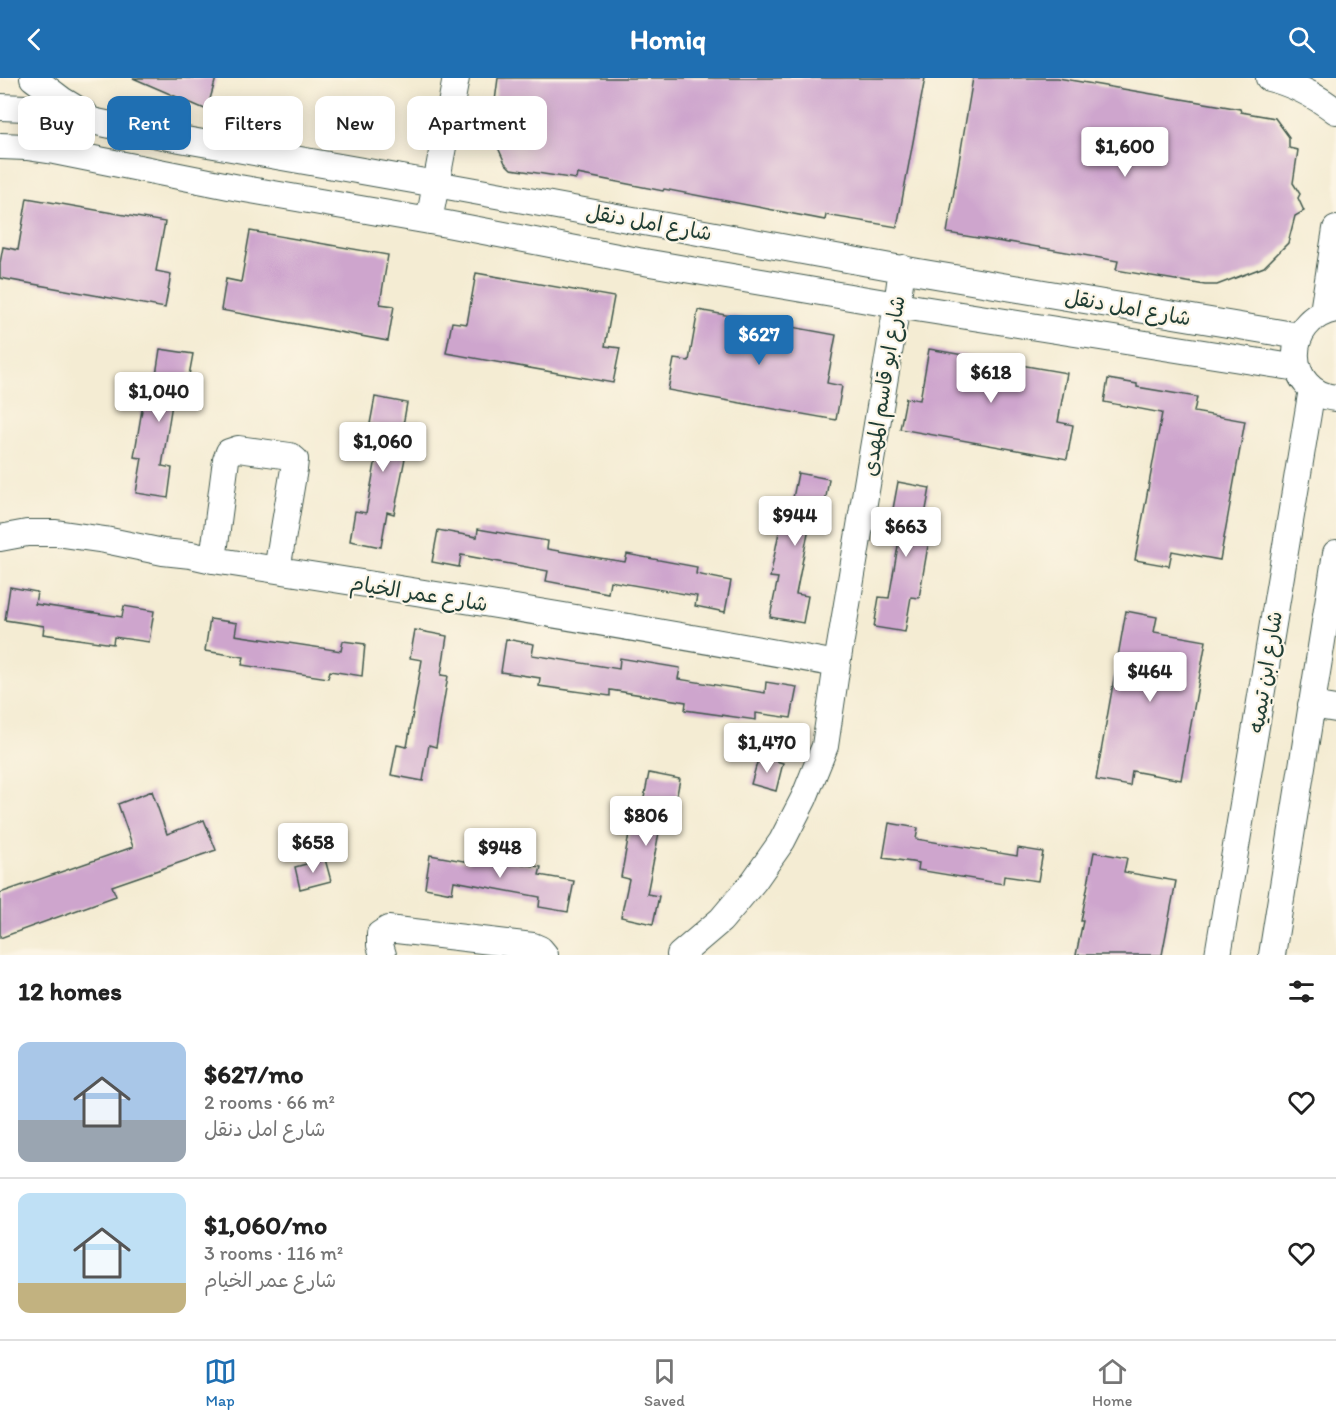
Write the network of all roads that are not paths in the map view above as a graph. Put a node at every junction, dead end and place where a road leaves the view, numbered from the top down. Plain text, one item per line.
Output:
1 (33, 78) edge
2 (456, 78) edge
3 (1269, 78) edge
4 (0, 107) edge
5 (1336, 111) edge
6 (101, 123) junction
7 (0, 146) edge
8 (436, 184) junction
9 (429, 221) junction
10 (1336, 229) edge
11 (902, 268) junction
12 (897, 304) junction
13 (1330, 310) edge
14 (1299, 336) junction
15 (1298, 368) junction
16 (1312, 389) junction
17 (1336, 398) edge
18 (0, 538) edge
19 (1336, 554) edge
20 (213, 561) junction
21 (277, 570) junction
22 (837, 664) junction
23 (1311, 705) junction
24 (1336, 709) edge
25 (383, 955) edge
26 (545, 955) edge
27 (680, 955) edge
28 (1218, 955) edge
29 (1272, 955) edge

1 - 6 street
2 - 8 street
3 - 5 street
4 - 6 street, شارع امل دنقل
6 - 8 street, شارع امل دنقل
7 - 9 street, شارع امل دنقل
8 - 9 street
8 - 11 street, شارع امل دنقل
9 - 12 street, شارع امل دنقل
10 - 13 street
11 - 12 street, شارع ابو قاسم المهدى
11 - 14 street, شارع امل دنقل
12 - 15 street, شارع امل دنقل
12 - 22 street, شارع ابو قاسم المهدى
13 - 14 street
14 - 15 street
15 - 16 street
16 - 17 street
16 - 28 street, شارع ابن تيميه
18 - 20 street, شارع عمر الخيام
19 - 23 street
20 - 21 street, شارع عمر الخيام
20 - 21 street
21 - 22 street, شارع عمر الخيام
22 - 27 street, شارع ابو قاسم المهدى
23 - 24 street
23 - 29 street
25 - 26 street

